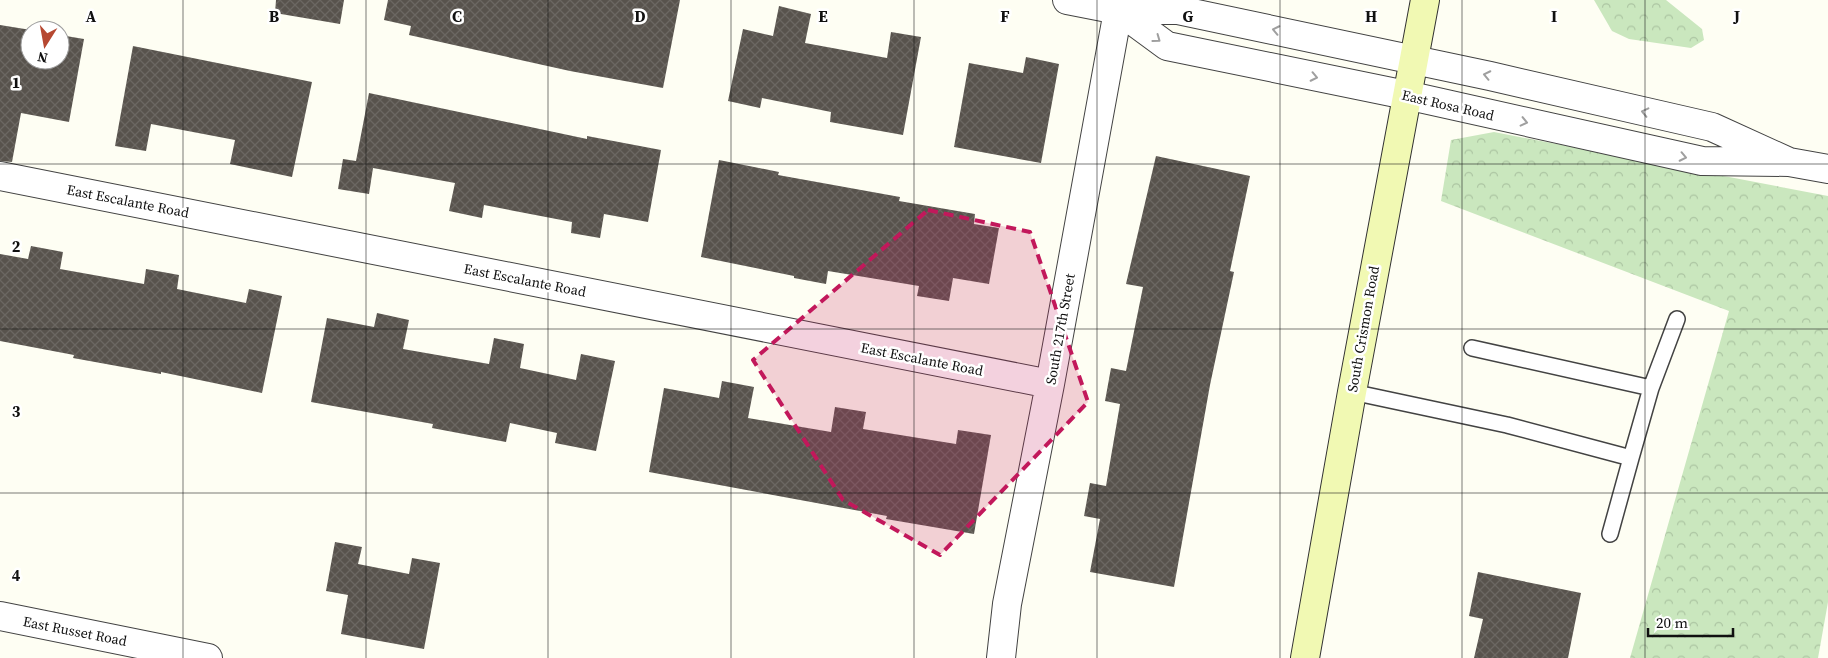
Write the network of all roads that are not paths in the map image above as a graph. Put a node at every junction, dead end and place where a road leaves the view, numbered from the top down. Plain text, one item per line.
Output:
1 (1067, 0) edge
2 (1425, 0) edge
3 (1119, 5) edge
4 (1414, 60) junction
5 (1406, 96) junction
6 (1790, 162) junction
7 (1828, 169) edge
8 (0, 176) edge
9 (1676, 318) dead end
10 (1472, 348) dead end
11 (1050, 384) junction
12 (1651, 388) junction
13 (1352, 392) junction
14 (1631, 458) junction
15 (1610, 534) dead end
16 (0, 616) edge
17 (208, 658) edge
18 (1001, 658) edge
19 (1305, 658) edge

1 - 3 street, East Rosa Road
2 - 4 street, South Crismon Road
4 -> 3 street, East Rosa Road
3 -> 5 street, East Rosa Road
3 - 11 street, South 217th Street
4 - 5 street, South Crismon Road
6 -> 4 street, East Rosa Road
5 -> 6 street, East Rosa Road
5 - 13 street, South Crismon Road
6 - 7 street, East Rosa Road
8 - 11 street, East Escalante Road
9 - 12 lane
10 - 12 lane
11 - 18 street, South 217th Street
12 - 14 lane
13 - 14 lane
13 - 19 street, South Crismon Road
14 - 15 lane
16 - 17 street, East Russet Road

